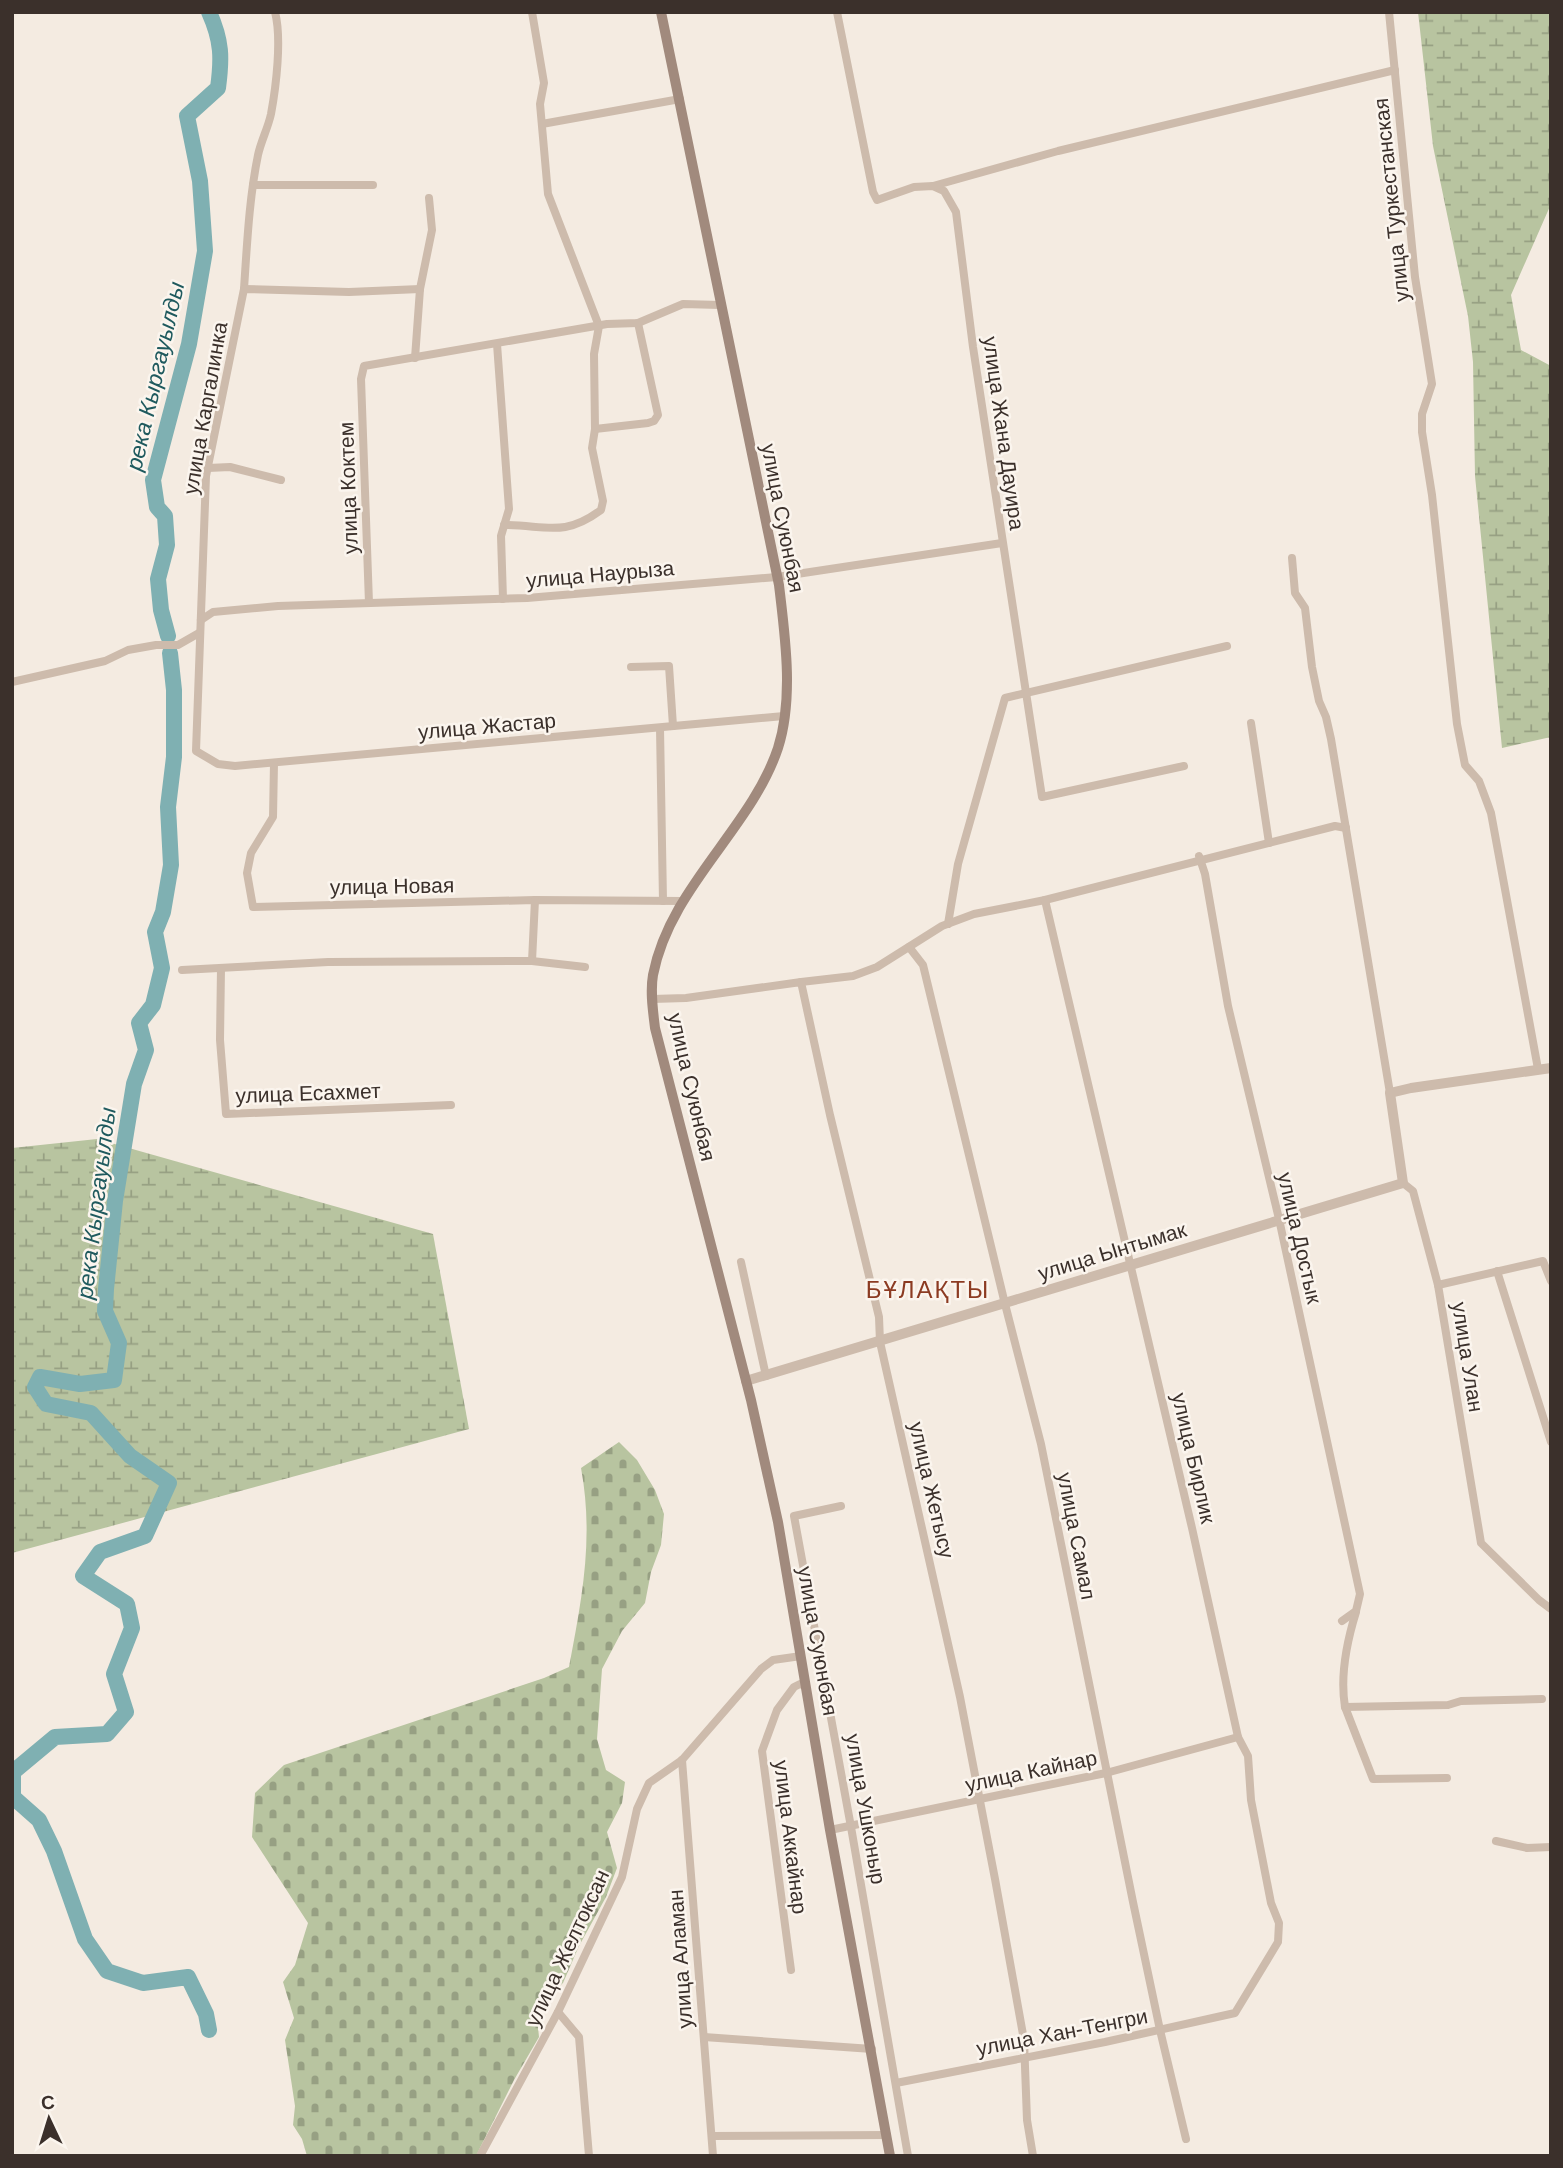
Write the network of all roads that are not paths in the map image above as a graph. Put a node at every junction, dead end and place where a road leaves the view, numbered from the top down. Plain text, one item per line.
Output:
1 (275, 12) edge
2 (532, 12) edge
3 (661, 12) edge
4 (837, 12) edge
5 (1389, 12) edge
6 (1395, 70) junction
7 (680, 99) junction
8 (541, 124) junction
9 (373, 185) dead end
10 (253, 186) junction
11 (933, 186) junction
12 (429, 198) dead end
13 (244, 289) junction
14 (420, 289) junction
15 (720, 305) junction
16 (638, 323) junction
17 (599, 326) junction
18 (497, 344) junction
19 (415, 358) junction
20 (595, 429) junction
21 (208, 468) junction
22 (281, 480) dead end
23 (505, 525) junction
24 (1002, 543) junction
25 (1292, 558) dead end
26 (777, 577) junction
27 (503, 599) junction
28 (369, 603) junction
29 (201, 620) junction
30 (199, 633) junction
31 (1227, 646) dead end
32 (631, 667) dead end
33 (12, 682) edge
34 (1024, 693) junction
35 (784, 716) junction
36 (1251, 723) dead end
37 (673, 726) junction
38 (660, 728) junction
39 (196, 751) joint
40 (274, 762) junction
41 (1184, 766) dead end
42 (1346, 828) junction
43 (1269, 843) junction
44 (1200, 859) junction
45 (535, 900) junction
46 (1045, 900) junction
47 (663, 901) junction
48 (683, 901) junction
49 (948, 924) junction
50 (909, 947) junction
51 (533, 961) junction
52 (585, 967) dead end
53 (221, 968) junction
54 (182, 970) dead end
55 (801, 982) junction
56 (652, 999) junction
57 (1551, 1068) edge
58 (1538, 1069) junction
59 (1390, 1093) junction
60 (451, 1105) dead end
61 (1403, 1183) junction
62 (1279, 1219) junction
63 (740, 1262) dead end
64 (1131, 1267) junction
65 (1497, 1271) junction
66 (1551, 1282) edge
67 (1438, 1285) junction
68 (1004, 1304) junction
69 (880, 1342) junction
70 (766, 1376) junction
71 (746, 1381) junction
72 (1551, 1442) edge
73 (841, 1506) dead end
74 (1551, 1609) edge
75 (1356, 1611) junction
76 (1342, 1620) dead end
77 (801, 1656) junction
78 (806, 1686) junction
79 (1542, 1699) dead end
80 (1345, 1707) junction
81 (1238, 1737) junction
82 (682, 1760) junction
83 (1106, 1773) junction
84 (1447, 1779) dead end
85 (980, 1801) junction
86 (851, 1827) junction
87 (830, 1830) junction
88 (1496, 1840) dead end
89 (1551, 1847) edge
90 (791, 1970) dead end
91 (558, 2012) junction
92 (1235, 2013) joint
93 (1160, 2030) junction
94 (704, 2037) junction
95 (872, 2049) junction
96 (1024, 2058) junction
97 (896, 2083) junction
98 (887, 2135) junction
99 (712, 2136) junction
100 (1186, 2139) dead end
101 (480, 2156) edge
102 (589, 2156) edge
103 (713, 2156) edge
104 (890, 2156) edge
105 (908, 2156) edge
106 (1033, 2156) edge

1 - 10 street, улица Каргалинка
2 - 8 street
3 - 7 main road, улица Суюнбая
4 - 11 street
5 - 6 street, улица Туркестанская
6 - 11 street
6 - 58 street, улица Туркестанская
7 - 8 street
7 - 15 main road, улица Суюнбая
8 - 17 street
9 - 10 street
10 - 13 street, улица Каргалинка
11 - 24 street, улица Жана Дауира
12 - 14 street
13 - 14 street
13 - 21 street, улица Каргалинка
14 - 19 street
15 - 16 street
15 - 26 main road, улица Суюнбая
16 - 17 street
16 - 20 street
17 - 18 street
17 - 20 street
18 - 19 street
18 - 23 street
19 - 28 street, улица Коктем
20 - 23 street
21 - 22 street
21 - 29 street, улица Каргалинка
23 - 27 street
24 - 26 street, улица Наурыза
24 - 34 street, улица Жана Дауира
25 - 42 street
26 - 27 street, улица Наурыза
26 - 35 main road, улица Суюнбая
27 - 28 street, улица Наурыза
28 - 29 street, улица Наурыза
29 - 30 street, улица Каргалинка
30 - 33 street
30 - 39 street, улица Каргалинка
31 - 34 street
32 - 37 street
34 - 41 street, улица Жана Дауира
34 - 49 street
35 - 37 street, улица Жастар
35 - 48 main road, улица Суюнбая
36 - 43 street
37 - 38 street, улица Жастар
38 - 40 street, улица Жастар
38 - 47 street
39 - 40 street, улица Жастар
40 - 45 street, улица Новая
42 - 43 street
42 - 59 street
43 - 44 street
44 - 46 street
44 - 62 street, улица Достык
45 - 47 street, улица Новая
45 - 51 street
46 - 49 street
46 - 64 street, улица Бирлик
47 - 48 street, улица Новая
48 - 56 main road, улица Суюнбая
49 - 50 street
50 - 55 street
50 - 68 street, улица Самал
51 - 52 street
51 - 53 street
53 - 54 street
53 - 60 street, улица Есахмет
55 - 56 street
55 - 69 street, улица Жетысу
56 - 71 main road, улица Суюнбая
57 - 58 street
58 - 59 street
59 - 61 street
61 - 62 street, улица Ынтымак
61 - 67 street, улица Улан
62 - 64 street, улица Ынтымак
62 - 75 street, улица Достык
63 - 70 street
64 - 68 street, улица Ынтымак
64 - 81 street, улица Бирлик
65 - 66 street
65 - 67 street
65 - 72 street
67 - 74 street, улица Улан
68 - 69 street, улица Ынтымак
68 - 83 street, улица Самал
69 - 70 street, улица Ынтымак
69 - 85 street, улица Жетысу
70 - 71 street, улица Ынтымак
71 - 77 main road, улица Суюнбая
73 - 86 street, улица Ушконыр
75 - 76 street
75 - 80 street, улица Достык
77 - 78 main road, улица Суюнбая
77 - 82 street, улица Желтоксан
78 - 87 main road, улица Суюнбая
78 - 90 street, улица Аккайнар
79 - 80 street
80 - 84 street
81 - 83 street, улица Кайнар
81 - 92 street, улица Бирлик
82 - 91 street, улица Желтоксан
82 - 94 street, улица Аламан
83 - 85 street, улица Кайнар
83 - 93 street, улица Самал
85 - 86 street, улица Кайнар
85 - 96 street, улица Жетысу
86 - 87 street, улица Кайнар
86 - 97 street, улица Ушконыр
87 - 95 main road, улица Суюнбая
88 - 89 street
91 - 101 street, улица Желтоксан
91 - 102 street
92 - 93 street, улица Хан-Тенгри
93 - 96 street, улица Хан-Тенгри
93 - 100 street, улица Самал
94 - 95 street
94 - 99 street, улица Аламан
95 - 98 main road, улица Суюнбая
96 - 97 street, улица Хан-Тенгри
96 - 106 street, улица Жетысу
97 - 105 street, улица Ушконыр
98 - 99 street
98 - 104 main road, улица Суюнбая
99 - 103 street, улица Аламан

